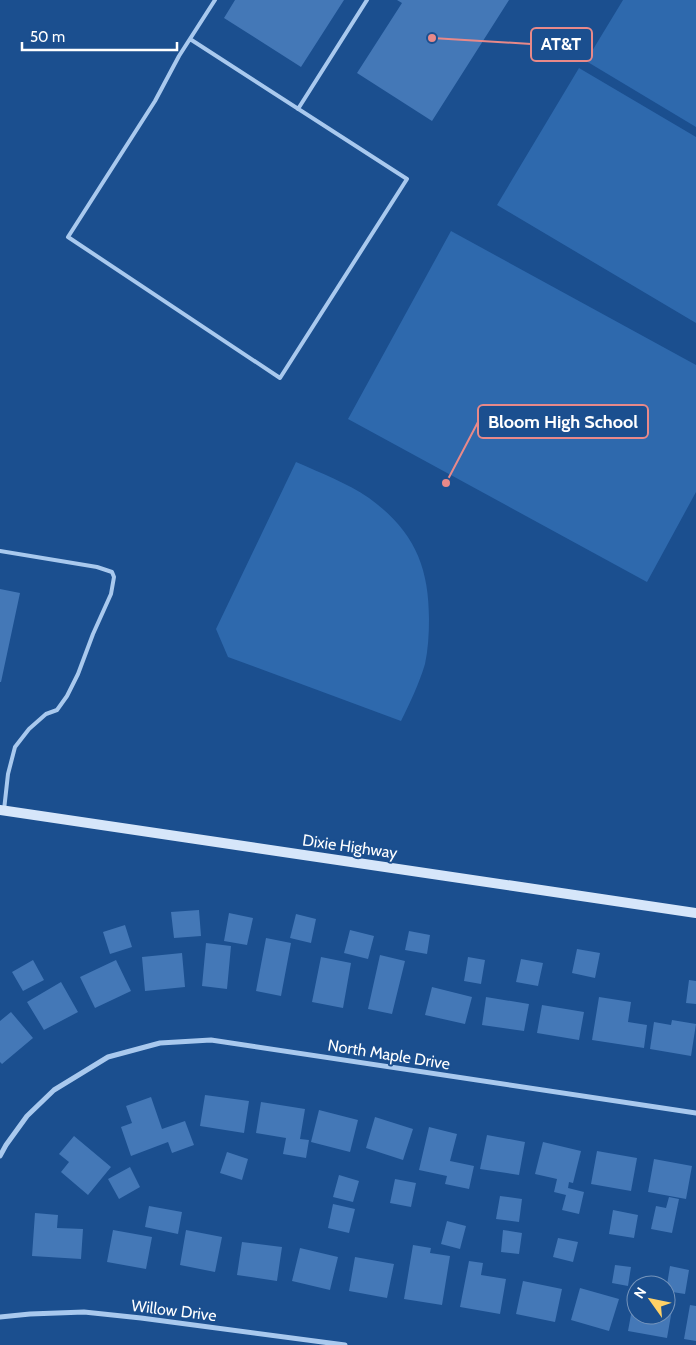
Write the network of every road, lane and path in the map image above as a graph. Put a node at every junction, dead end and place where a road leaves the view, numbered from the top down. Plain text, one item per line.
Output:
1 (215, 0) edge
2 (367, 0) edge
3 (190, 39) junction
4 (298, 109) junction
5 (0, 551) edge
6 (2, 810) edge
7 (696, 912) edge
8 (696, 1114) edge
9 (0, 1156) edge
10 (0, 1317) edge
11 (327, 1344) edge
12 (345, 1345) edge

1 - 3 lane
2 - 4 lane
3 - 4 lane
3 - 4 lane
5 - 6 lane
6 - 7 main road, Dixie Highway
8 - 9 street, North Maple Drive
10 - 11 street, Willow Drive
11 - 12 street, Willow Drive

